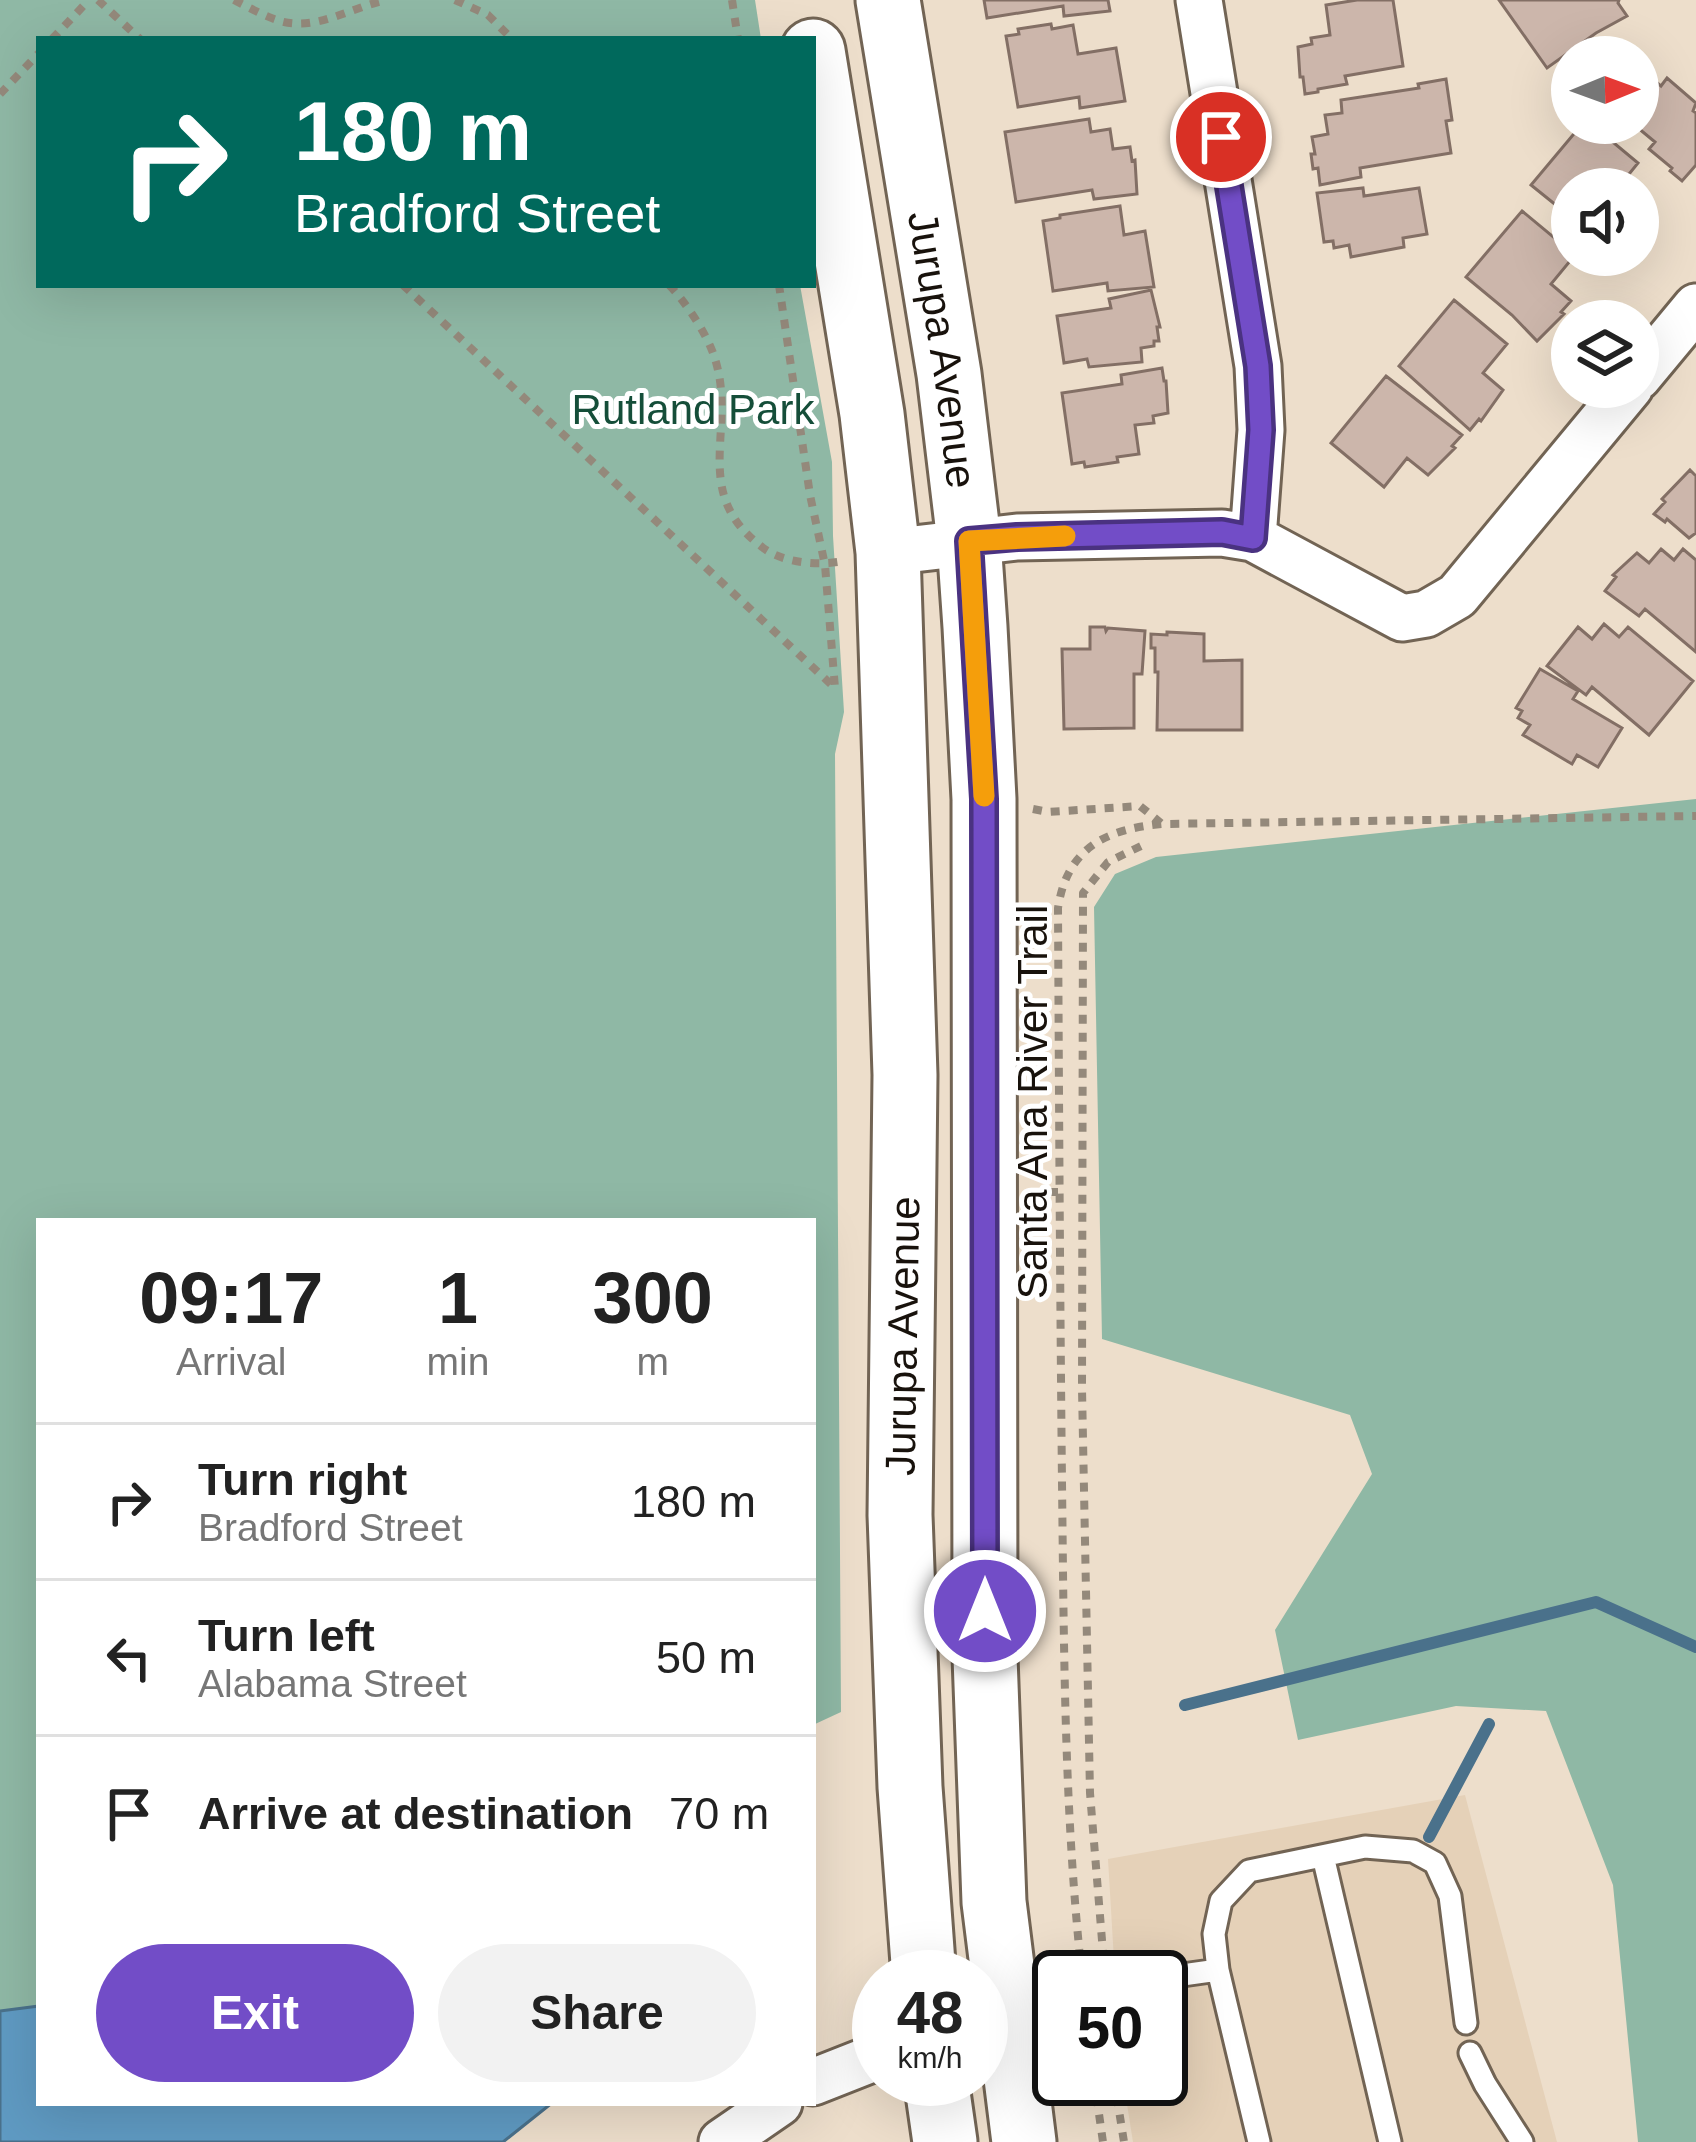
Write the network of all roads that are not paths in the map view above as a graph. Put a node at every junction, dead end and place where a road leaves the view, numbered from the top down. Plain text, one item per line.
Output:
1 (804, 0) edge
2 (888, 0) edge
3 (1199, 0) edge
4 (810, 36) edge
5 (816, 69) edge
6 (1696, 307) edge
7 (1659, 352) edge
8 (1613, 408) edge
9 (1253, 538) junction
10 (969, 541) junction
11 (888, 552) junction
12 (900, 1514) junction
13 (1323, 1856) junction
14 (922, 1950) edge
15 (1218, 1970) junction
16 (1188, 1974) edge
17 (1022, 1990) edge
18 (1466, 2023) dead end
19 (1470, 2054) dead end
20 (852, 2067) edge
21 (816, 2081) edge
22 (775, 2106) edge
23 (940, 2106) edge
24 (986, 2106) edge
25 (722, 2142) edge
26 (945, 2142) edge
27 (991, 2142) edge
28 (1024, 2142) edge
29 (1259, 2142) edge
30 (1390, 2142) edge
31 (1522, 2142) edge

1 - 4 main road
2 - 10 main road, Jurupa Avenue
3 - 9 street
5 - 11 main road, Jurupa Avenue
6 - 7 street
8 - 9 street
9 - 10 street
10 - 11 street
10 - 17 main road, Jurupa Avenue
11 - 12 main road, Jurupa Avenue
12 - 14 main road, Jurupa Avenue
12 - 17 main road
13 - 15 lane
13 - 18 lane
13 - 30 lane
15 - 16 lane
15 - 29 lane
17 - 28 main road, Jurupa Avenue
19 - 31 lane
20 - 21 street
22 - 25 street
23 - 26 main road
24 - 27 main road

